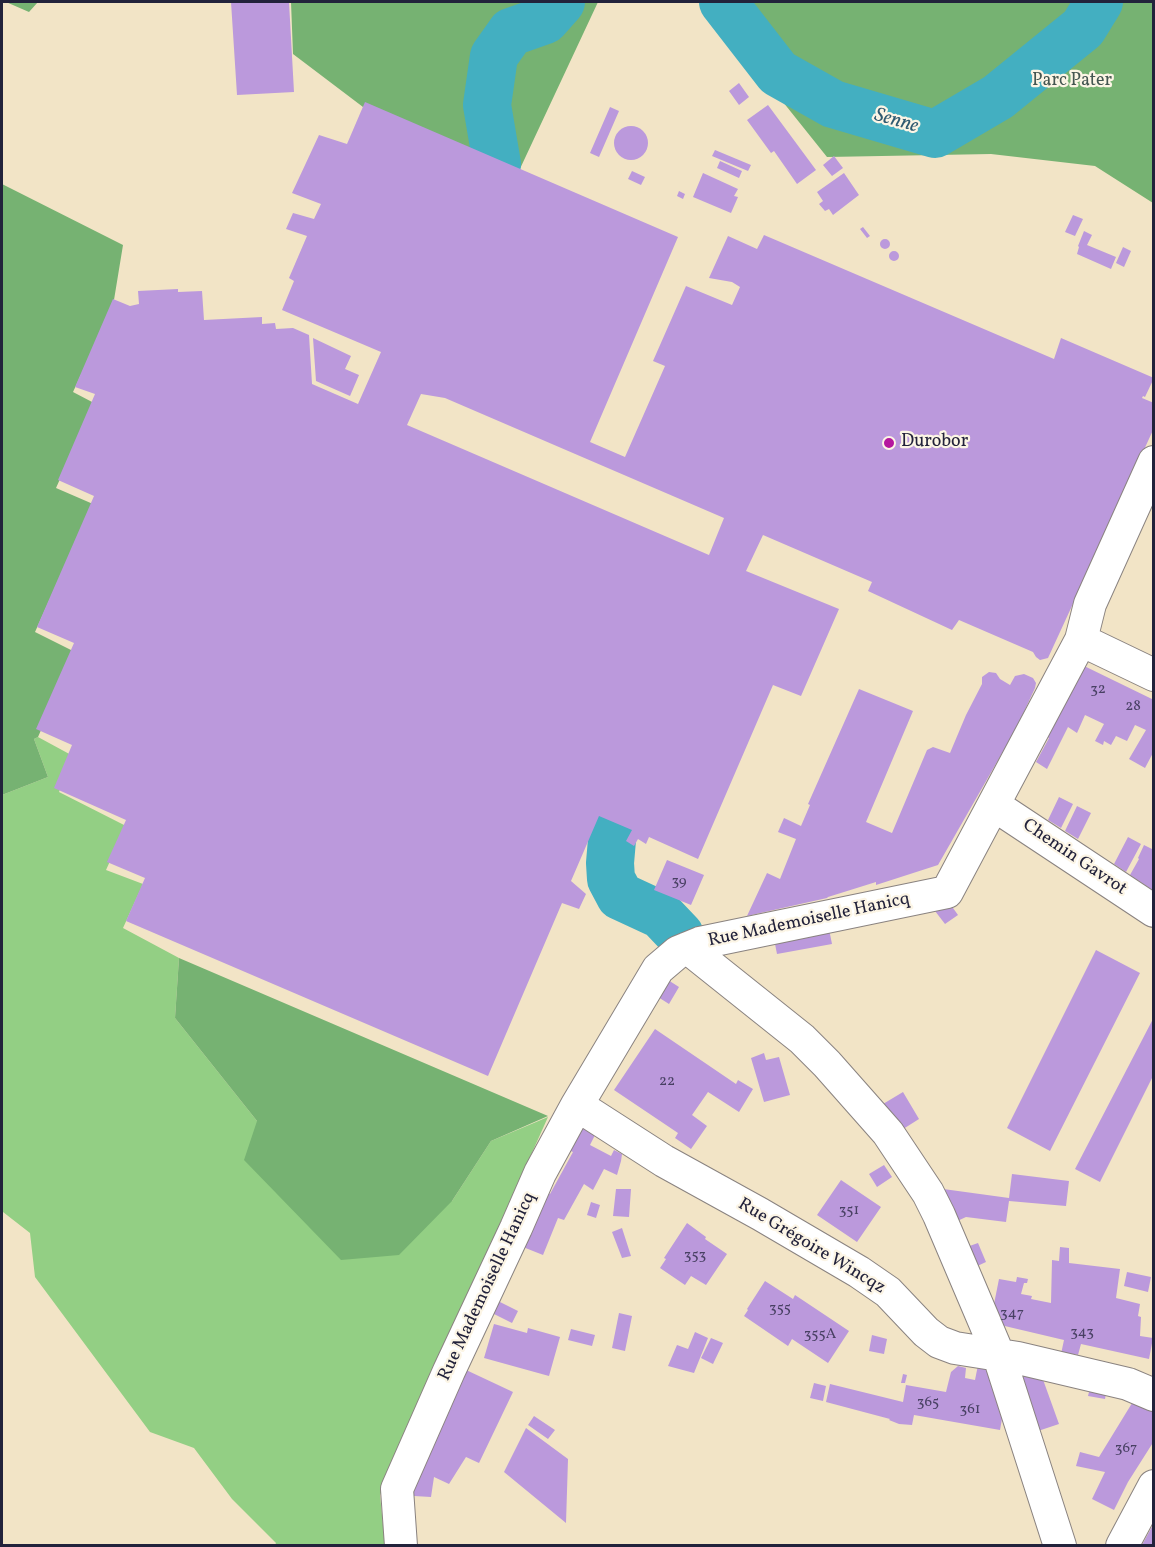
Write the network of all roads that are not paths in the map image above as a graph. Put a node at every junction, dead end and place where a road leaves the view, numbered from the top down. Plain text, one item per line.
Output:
1 (1154, 462) edge
2 (1081, 640) junction
3 (1154, 675) edge
4 (994, 805) junction
5 (1154, 911) edge
6 (688, 948) junction
7 (577, 1105) junction
8 (999, 1356) junction
9 (1154, 1395) edge
10 (1154, 1486) edge
11 (401, 1545) edge
12 (1060, 1545) edge
13 (1122, 1545) edge

1 - 2 street, Rue Mademoiselle Hanicq
2 - 3 street
2 - 4 street, Rue Mademoiselle Hanicq
4 - 5 street, Chemin Gavrot
4 - 6 street, Rue Mademoiselle Hanicq
6 - 7 street, Rue Mademoiselle Hanicq
6 - 8 street
7 - 8 street, Rue Grégoire Wincqz
7 - 11 street, Rue Mademoiselle Hanicq
8 - 9 street, Rue Grégoire Wincqz
8 - 12 street
10 - 13 street

